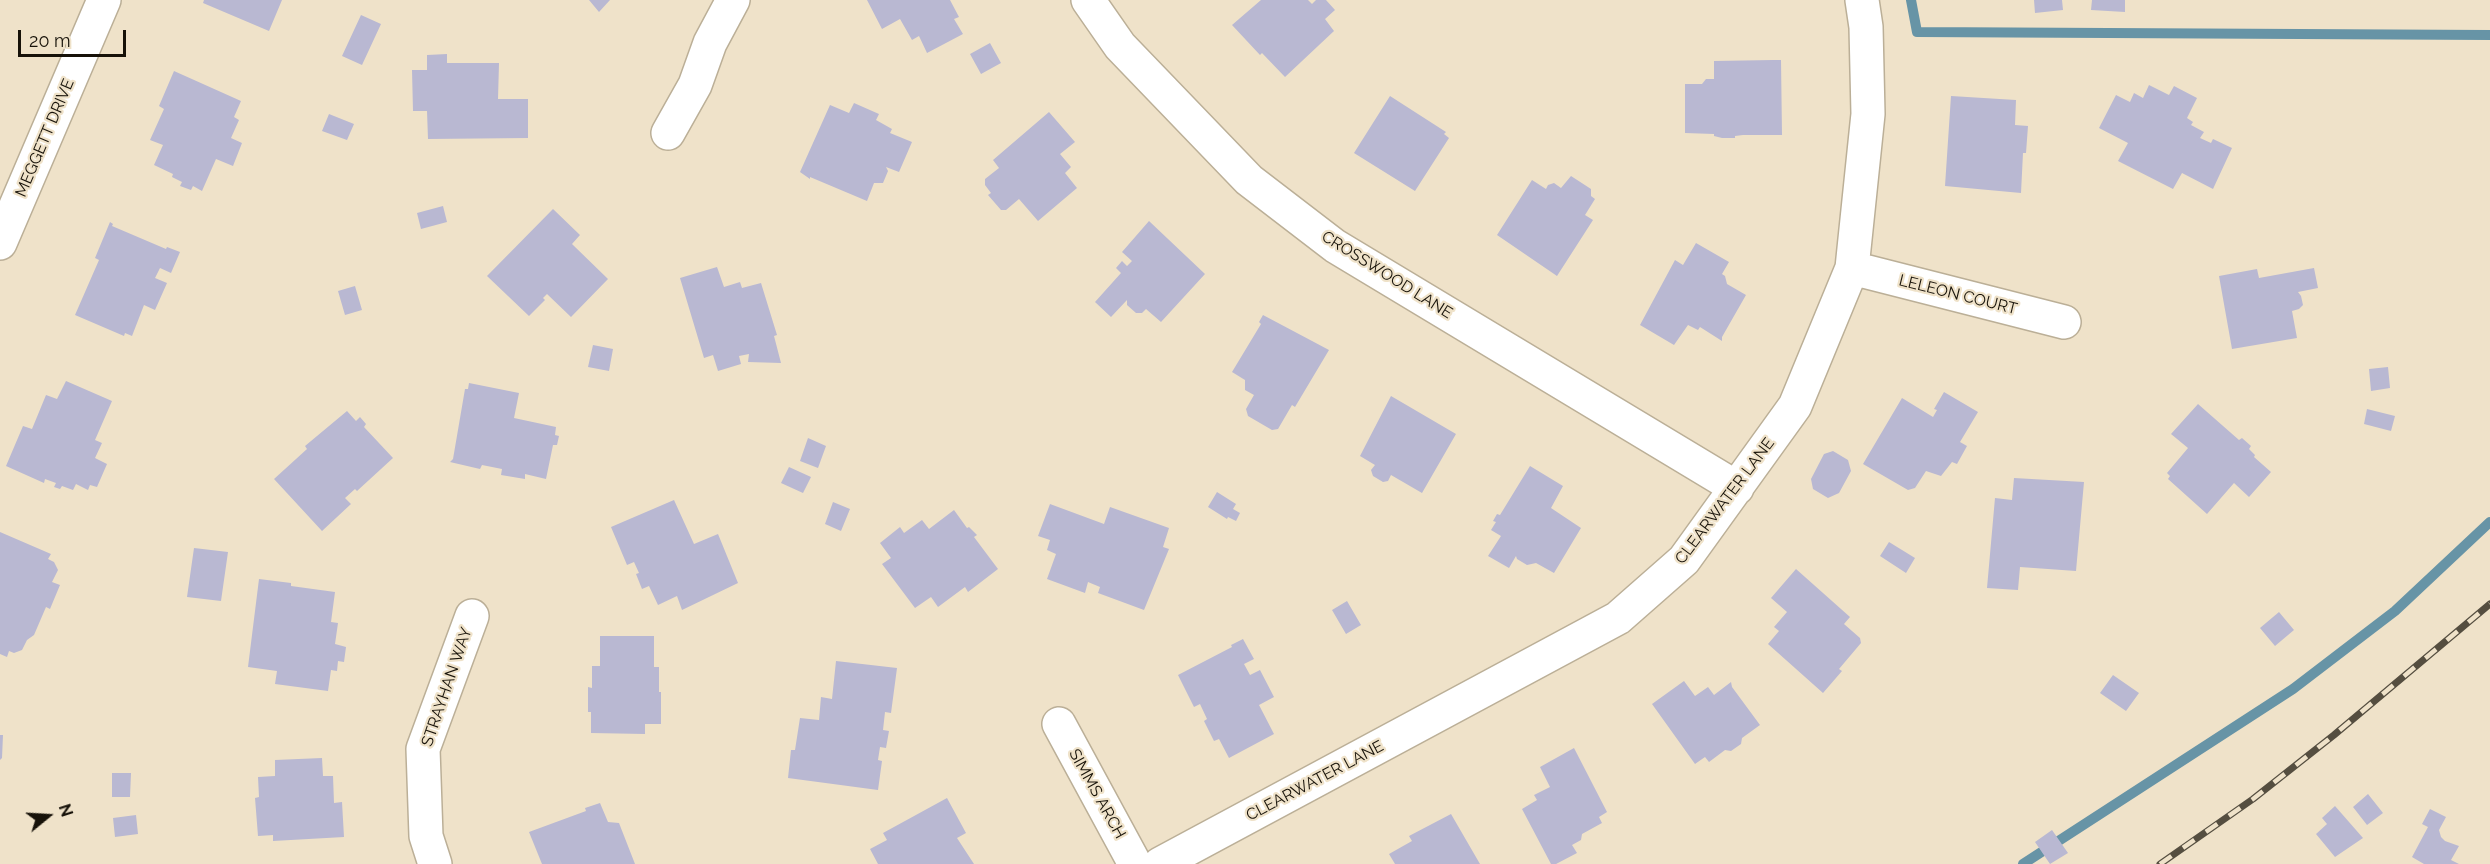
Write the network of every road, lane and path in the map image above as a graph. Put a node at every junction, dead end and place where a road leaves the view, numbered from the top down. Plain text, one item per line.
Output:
1 (104, 0) edge
2 (733, 0) edge
3 (1088, 0) edge
4 (1862, 0) edge
5 (668, 133) dead end
6 (0, 243) edge
7 (1852, 268) junction
8 (2064, 322) dead end
9 (1737, 488) junction
10 (472, 616) dead end
11 (1059, 724) dead end
12 (435, 864) edge
13 (1135, 864) edge
14 (1160, 864) edge

1 - 6 street, MEGGETT DRIVE
2 - 5 street
3 - 9 street, CROSSWOOD LANE
4 - 7 street, CLEARWATER LANE
7 - 8 street, LELEON COURT
7 - 9 street, CLEARWATER LANE
9 - 14 street, CLEARWATER LANE
10 - 12 street, STRAYHAN WAY
11 - 13 street, SIMMS ARCH

